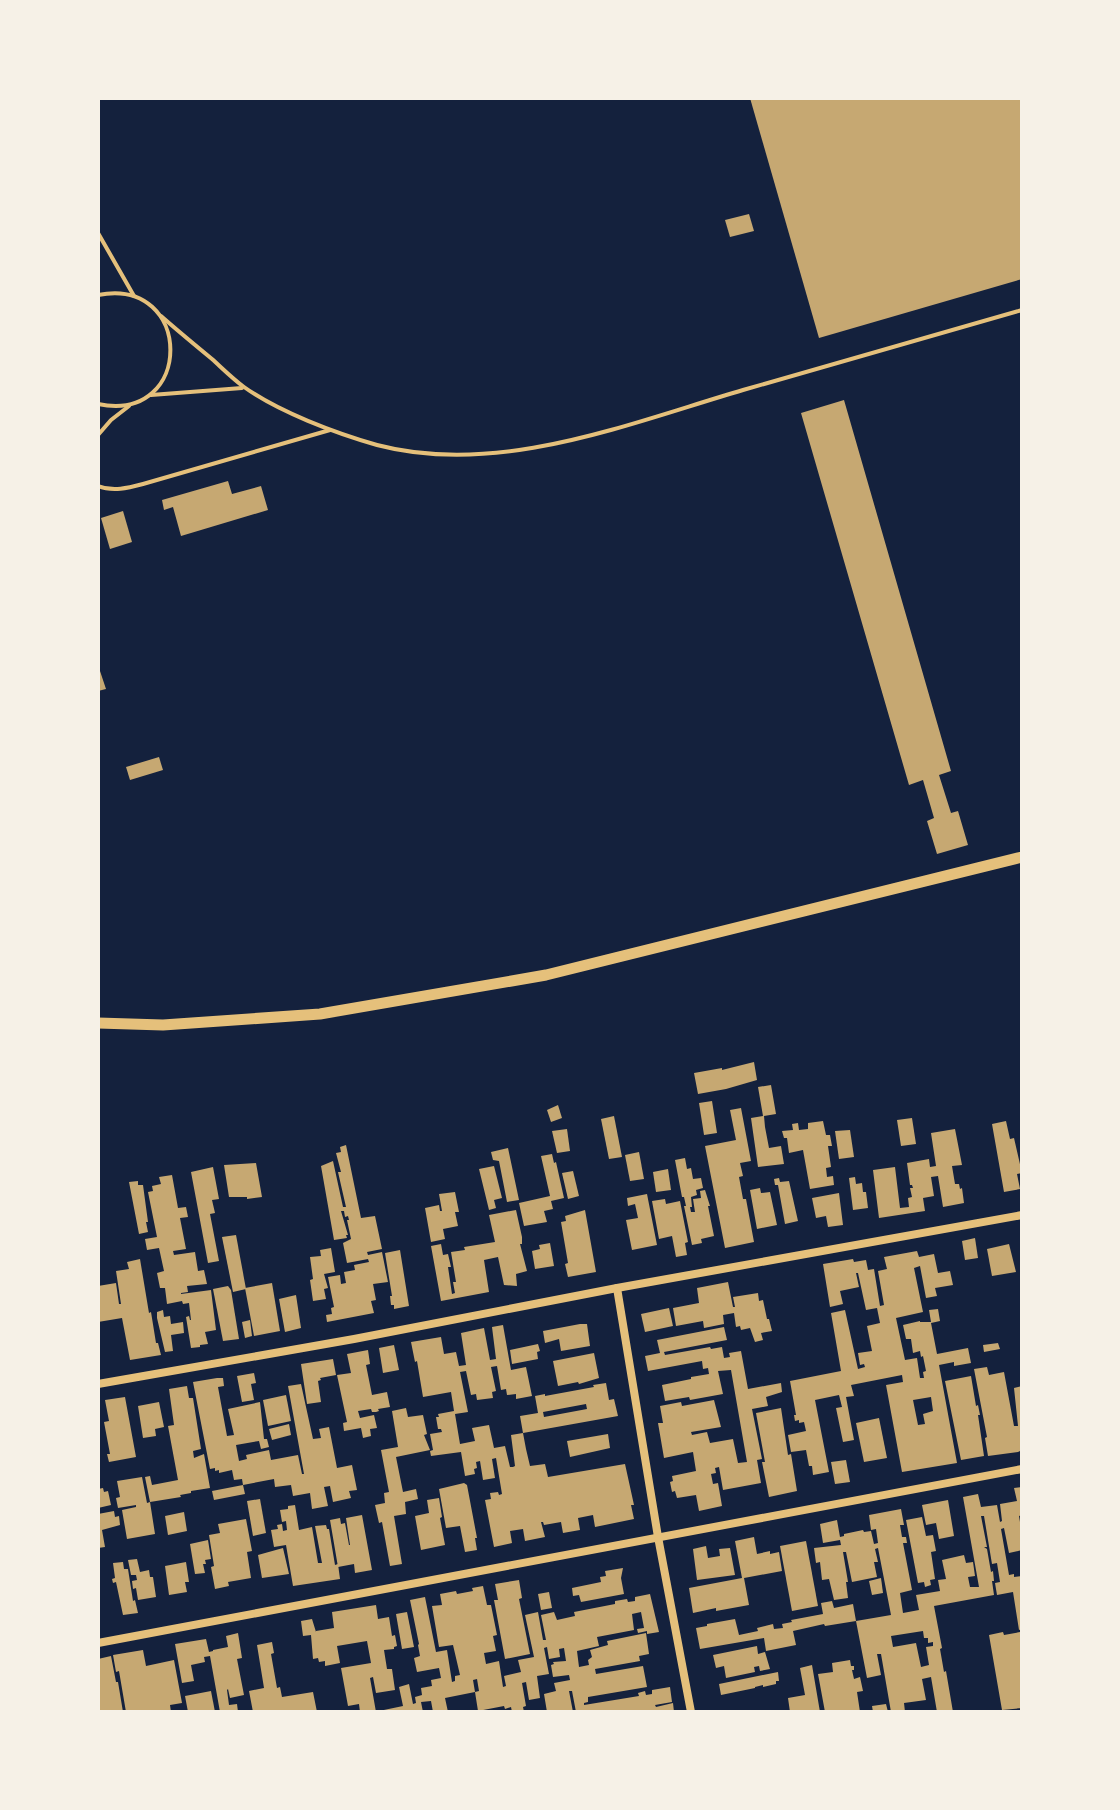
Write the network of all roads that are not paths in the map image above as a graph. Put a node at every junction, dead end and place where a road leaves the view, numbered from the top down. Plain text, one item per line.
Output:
1 (98, 233) edge
2 (98, 295) edge
3 (134, 296) junction
4 (1022, 310) edge
5 (161, 316) junction
6 (245, 388) junction
7 (149, 395) junction
8 (98, 404) edge
9 (131, 404) junction
10 (330, 430) junction
11 (98, 435) edge
12 (98, 486) edge
13 (1022, 857) edge
14 (98, 1023) edge
15 (1022, 1215) edge
16 (617, 1288) junction
17 (98, 1384) edge
18 (1022, 1469) edge
19 (658, 1537) junction
20 (98, 1643) edge
21 (691, 1712) edge

1 - 3 lane
2 - 3 lane
3 - 5 lane
4 - 10 lane
5 - 6 lane
5 - 7 lane
6 - 7 lane
6 - 10 lane
7 - 9 lane
8 - 9 lane
9 - 11 lane
10 - 12 lane
13 - 14 street
15 - 16 street
16 - 17 street
16 - 19 street
18 - 19 street
19 - 20 street
19 - 21 street

